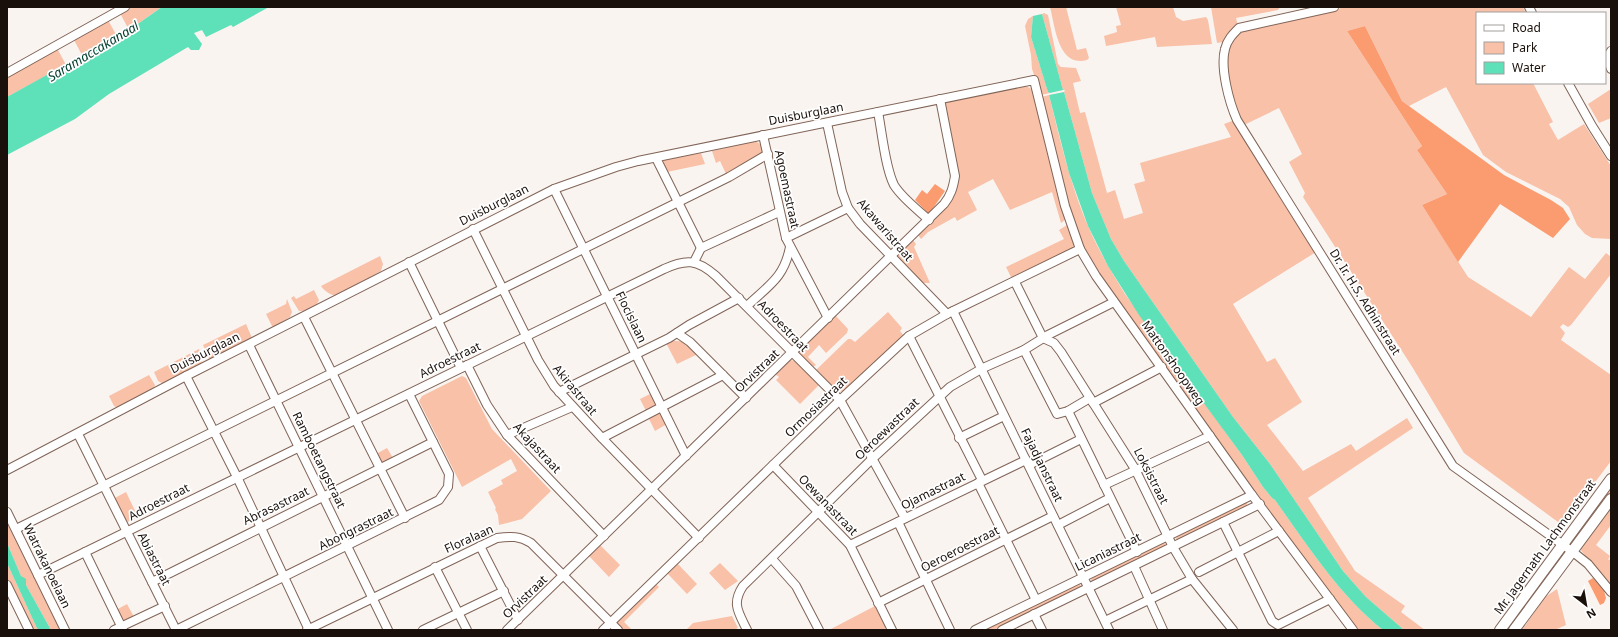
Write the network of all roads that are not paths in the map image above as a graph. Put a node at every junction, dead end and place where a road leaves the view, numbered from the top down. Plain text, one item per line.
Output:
1 (125, 7) edge
2 (1334, 7) edge
3 (1611, 51) edge
4 (1611, 69) edge
5 (7, 73) edge
6 (1034, 80) joint
7 (1569, 84) edge
8 (940, 99) junction
9 (878, 112) junction
10 (827, 123) junction
11 (763, 135) junction
12 (768, 154) junction
13 (1611, 156) edge
14 (656, 158) junction
15 (554, 189) junction
16 (679, 201) junction
17 (848, 208) junction
18 (779, 212) junction
19 (929, 220) junction
20 (473, 229) junction
21 (786, 238) junction
22 (790, 247) junction
23 (584, 248) junction
24 (701, 248) junction
25 (1080, 249) junction
26 (892, 256) junction
27 (409, 262) junction
28 (694, 262) junction
29 (1015, 282) junction
30 (502, 288) junction
31 (607, 297) junction
32 (738, 298) junction
33 (1114, 302) junction
34 (747, 306) junction
35 (950, 312) junction
36 (304, 317) junction
37 (828, 318) junction
38 (438, 320) junction
39 (677, 333) junction
40 (527, 336) junction
41 (909, 336) junction
42 (1043, 338) junction
43 (249, 345) junction
44 (1024, 350) junction
45 (792, 353) junction
46 (636, 355) junction
47 (464, 366) junction
48 (1162, 367) junction
49 (983, 368) junction
50 (331, 372) junction
51 (723, 375) junction
52 (186, 376) junction
53 (560, 392) junction
54 (409, 394) junction
55 (939, 396) junction
56 (746, 398) junction
57 (840, 400) junction
58 (1091, 400) junction
59 (277, 401) junction
60 (572, 407) junction
61 (662, 407) junction
62 (1068, 411) junction
63 (1004, 416) junction
64 (356, 419) junction
65 (214, 432) junction
66 (78, 434) junction
67 (507, 435) junction
68 (1210, 436) junction
69 (602, 438) junction
70 (960, 438) junction
71 (1081, 439) junction
72 (433, 442) junction
73 (299, 447) junction
74 (686, 456) junction
75 (872, 459) junction
76 (1027, 462) junction
77 (773, 465) junction
78 (1135, 469) junction
79 (7, 470) edge
80 (379, 470) junction
81 (237, 477) junction
82 (1611, 479) edge
83 (980, 482) junction
84 (1104, 485) junction
85 (104, 486) junction
86 (652, 490) junction
87 (1252, 495) junction
88 (323, 497) junction
89 (1110, 498) junction
90 (1611, 499) edge
91 (1260, 504) junction
92 (7, 512) edge
93 (817, 512) junction
94 (1053, 516) junction
95 (404, 518) junction
96 (901, 520) junction
97 (1223, 522) junction
98 (1058, 525) junction
99 (260, 527) junction
100 (16, 529) junction
101 (1279, 531) junction
102 (127, 532) junction
103 (604, 536) junction
104 (1168, 536) junction
105 (699, 538) junction
106 (1006, 540) junction
107 (1563, 544) junction
108 (850, 545) junction
109 (348, 546) junction
110 (480, 546) junction
111 (1173, 547) junction
112 (85, 552) junction
113 (1137, 552) junction
114 (1238, 552) junction
115 (1572, 552) junction
116 (772, 559) junction
117 (1134, 566) junction
118 (435, 567) junction
119 (1199, 572) dead end
120 (38, 575) junction
121 (565, 575) junction
122 (283, 577) junction
123 (1084, 577) junction
124 (1192, 579) junction
125 (926, 580) junction
126 (152, 582) junction
127 (7, 584) edge
128 (1089, 588) junction
129 (504, 591) junction
130 (1611, 592) edge
131 (372, 598) junction
132 (1330, 599) junction
133 (1036, 600) junction
134 (1149, 600) junction
135 (878, 603) junction
136 (165, 606) junction
137 (458, 614) junction
138 (1034, 614) junction
139 (518, 620) junction
140 (1105, 621) junction
141 (611, 622) junction
142 (1280, 627) edge
143 (119, 629) edge
144 (29, 630) edge
145 (65, 630) edge
146 (176, 630) edge
147 (308, 630) edge
148 (388, 630) edge
149 (423, 630) edge
150 (467, 630) edge
151 (507, 630) edge
152 (603, 630) edge
153 (618, 630) edge
154 (747, 630) edge
155 (819, 630) edge
156 (892, 630) edge
157 (950, 630) edge
158 (975, 630) edge
159 (1002, 630) edge
160 (1042, 630) edge
161 (1109, 630) edge
162 (1163, 630) edge
163 (1233, 630) edge
164 (1353, 630) edge
165 (1500, 630) edge
166 (1514, 630) edge

1 - 5 street
2 - 107 street, Dr. Ir. H.S. Adhinstraat
3 - 4 street
6 - 8 street, Duisburglaan
6 - 25 street, Mattonshoopweg
7 - 13 street
8 - 9 street, Duisburglaan
8 - 19 street, Orvistraat
9 - 10 street, Duisburglaan
9 - 19 street
10 - 11 street, Duisburglaan
10 - 17 street, Akawaristraat
11 - 12 street, Agoemastraat
11 - 14 street, Duisburglaan
12 - 16 street
12 - 18 street, Agoemastraat
14 - 15 street, Duisburglaan
14 - 16 street
15 - 20 street, Duisburglaan
15 - 23 street, Flocislaan
16 - 23 street
16 - 24 street
17 - 21 street
17 - 26 street, Akawaristraat
18 - 21 street, Agoemastraat
18 - 24 street
19 - 26 street, Orvistraat
20 - 27 street, Duisburglaan
20 - 30 street, Akirastraat
21 - 22 street, Agoemastraat
22 - 34 street, Agoemastraat
22 - 37 street, Agoemastraat
23 - 30 street
23 - 31 street, Flocislaan
24 - 28 street
25 - 29 street, Ormosiastraat
25 - 33 street, Mattonshoopweg
26 - 35 street, Akawaristraat
26 - 37 street, Orvistraat
27 - 36 street, Duisburglaan
27 - 38 street, Akajastraat
28 - 31 street, Adroestraat
28 - 32 street, Adroestraat
29 - 35 street, Ormosiastraat
29 - 42 street
30 - 38 street
30 - 40 street, Akirastraat
31 - 40 street, Adroestraat
31 - 46 street, Flocislaan
32 - 34 street, Adroestraat
32 - 39 street
33 - 42 street, Oeroewastraat
33 - 48 street, Mattonshoopweg
34 - 45 street, Adroestraat
35 - 41 street, Ormosiastraat
35 - 49 street, Fajadjanstraat
36 - 43 street, Duisburglaan
36 - 50 street
37 - 45 street, Orvistraat
38 - 47 street, Akajastraat
38 - 50 street
39 - 46 street
39 - 51 street
40 - 47 street, Adroestraat
40 - 53 street, Akirastraat
41 - 55 street
41 - 57 street, Ormosiastraat
42 - 44 street, Oeroewastraat
42 - 58 street, Loksistraat
43 - 52 street, Duisburglaan
43 - 59 street, Ramboetangstraat
44 - 49 street, Oeroewastraat
44 - 62 street
45 - 56 street, Orvistraat
45 - 57 street, Adroestraat
46 - 53 street
46 - 61 street, Flocislaan
47 - 54 street, Adroestraat
47 - 67 street, Akajastraat
48 - 58 street
48 - 68 street, Mattonshoopweg
49 - 55 street, Oeroewastraat
49 - 63 street, Fajadjanstraat
50 - 59 street
50 - 64 street
51 - 56 street
51 - 61 street
52 - 65 street
52 - 66 street, Duisburglaan
53 - 60 street, Akirastraat
54 - 64 street, Adroestraat
54 - 72 street, Abongrastraat
55 - 70 street
55 - 75 street, Oeroewastraat
56 - 74 street, Orvistraat
57 - 75 street, Adroestraat
57 - 77 street, Ormosiastraat
58 - 62 street
58 - 78 street, Loksistraat
59 - 65 street
59 - 73 street, Ramboetangstraat
60 - 67 street
60 - 69 street, Akirastraat
61 - 69 street
61 - 74 street, Flocislaan
62 - 71 street
63 - 70 street
63 - 76 street, Fajadjanstraat
64 - 73 street, Adroestraat
64 - 80 street
65 - 81 street
65 - 85 street
66 - 79 street, Duisburglaan
66 - 85 street, Abiastraat
67 - 103 street, Akajastraat
68 - 78 street
68 - 87 street, Mattonshoopweg
69 - 86 street, Akirastraat
70 - 83 street
71 - 76 street, Ojamastraat
71 - 84 street
72 - 80 street, Abrasastraat
72 - 95 street, Abongrastraat
73 - 81 street, Adroestraat
73 - 88 street, Ramboetangstraat
74 - 86 street, Orvistraat
75 - 93 street, Oeroewastraat
75 - 96 street, Adroestraat
76 - 83 street, Ojamastraat
76 - 94 street, Fajadjanstraat
77 - 93 street, Oewanastraat
77 - 105 street, Ormosiastraat
78 - 84 street
78 - 104 street, Loksistraat
80 - 88 street, Abrasastraat
80 - 95 street
81 - 99 street
81 - 102 street, Adroestraat
82 - 107 main road, Mr. Jagernath Lachmonstraat
83 - 96 street, Ojamastraat
83 - 106 street
84 - 89 street
85 - 100 street
85 - 102 street, Abiastraat
86 - 103 street, Orvistraat
86 - 105 street, Akirastraat
87 - 91 street, Mattonshoopweg
87 - 104 street, Licaniastraat
88 - 99 street, Abrasastraat
88 - 109 street, Ramboetangstraat
89 - 98 street
89 - 113 street
90 - 115 main road, Mr. Jagernath Lachmonstraat
91 - 97 street, Licaniastraat
91 - 101 street, Mattonshoopweg
92 - 100 street, Watrakanoelaan
93 - 108 street, Oewanastraat
93 - 116 street, Oeroewastraat
94 - 98 street, Fajadjanstraat
94 - 106 street, Oeroeroestraat
95 - 109 street, Abongrastraat
96 - 108 street, Ojamastraat
96 - 125 street, Adroestraat
97 - 111 street, Licaniastraat
97 - 114 street
98 - 123 street, Fajadjanstraat
99 - 122 street
99 - 126 street, Abrasastraat
100 - 120 street, Watrakanoelaan
101 - 114 street
101 - 132 street, Mattonshoopweg
102 - 112 street, Adroestraat
102 - 126 street, Abiastraat
103 - 121 street, Orvistraat
104 - 111 street, Loksistraat
104 - 113 street, Licaniastraat
105 - 141 street, Ormosiastraat
106 - 125 street, Oeroeroestraat
106 - 133 street
107 - 115 street, Dr. Ir. H.S. Adhinstraat
107 - 165 main road, Mr. Jagernath Lachmonstraat
108 - 135 street, Oewanastraat
109 - 122 street, Abongrastraat
109 - 131 street, Ramboetangstraat
110 - 118 street, Floralaan
110 - 121 street, Floralaan
110 - 129 street
111 - 117 street, Licaniastraat
111 - 124 street, Loksistraat
112 - 120 street, Adroestraat
112 - 143 street
113 - 123 street, Licaniastraat
114 - 119 street
114 - 142 street
115 - 130 street, Dr. Ir. H.S. Adhinstraat
115 - 166 main road, Mr. Jagernath Lachmonstraat
116 - 154 street, Oeroewastraat
116 - 155 street
117 - 128 street, Licaniastraat
117 - 134 street
118 - 131 street, Floralaan
118 - 137 street
120 - 145 street, Watrakanoelaan
121 - 139 street, Orvistraat
121 - 141 street, Floralaan
122 - 146 street, Abongrastraat
122 - 147 street
123 - 128 street, Fajadjanstraat
123 - 133 street, Licaniastraat
124 - 134 street
124 - 163 street, Loksistraat
125 - 135 street, Oeroeroestraat
125 - 157 street, Adroestraat
126 - 136 street, Abiastraat
127 - 144 street
128 - 138 street, Licaniastraat
128 - 140 street, Fajadjanstraat
129 - 137 street
129 - 139 street
131 - 147 street, Floralaan
131 - 148 street, Ramboetangstraat
132 - 142 street
132 - 164 street, Mattonshoopweg
133 - 158 street, Licaniastraat
134 - 140 street
134 - 162 street
135 - 156 street, Oewanastraat
136 - 143 street
136 - 146 street, Abiastraat
137 - 149 street
137 - 150 street
138 - 159 street, Licaniastraat
138 - 160 street
139 - 151 street, Orvistraat
140 - 161 street, Fajadjanstraat
141 - 152 street, Ormosiastraat
141 - 153 street, Floralaan

